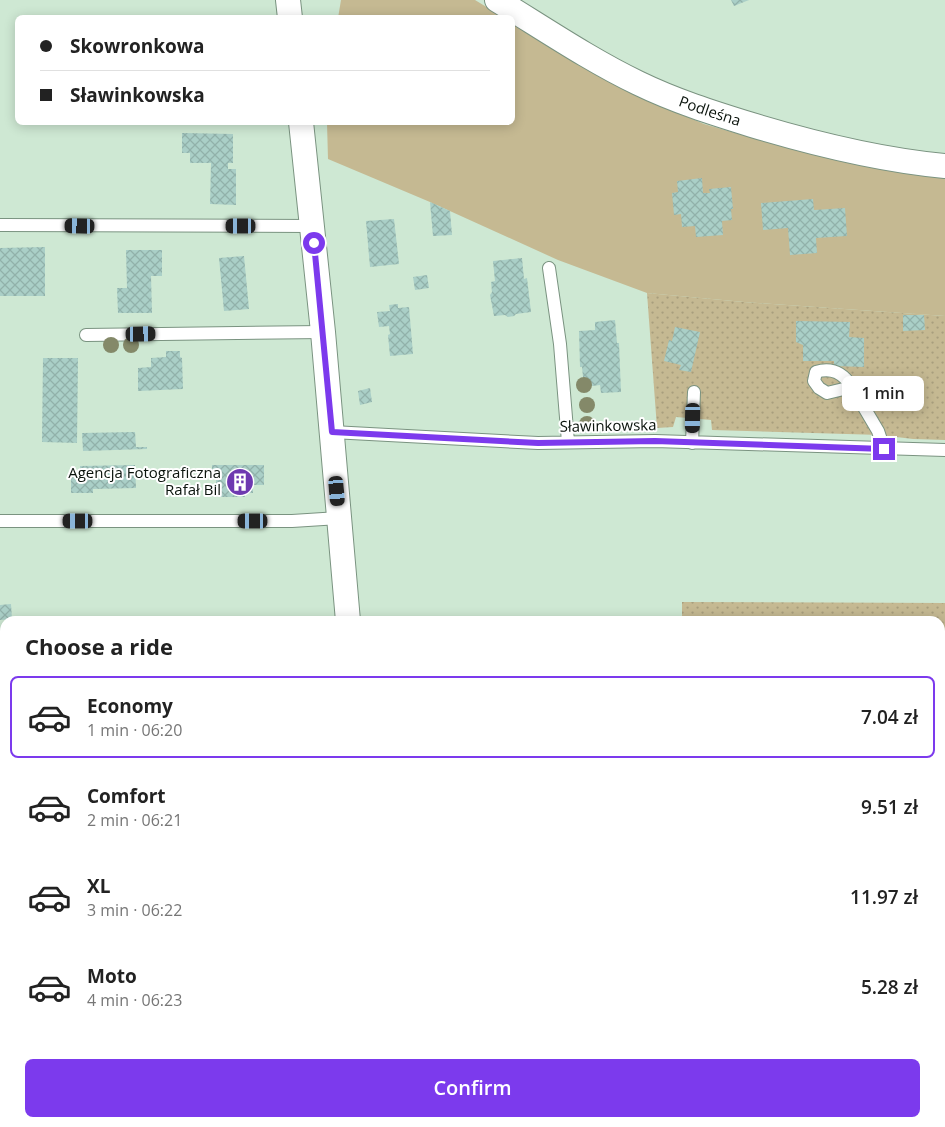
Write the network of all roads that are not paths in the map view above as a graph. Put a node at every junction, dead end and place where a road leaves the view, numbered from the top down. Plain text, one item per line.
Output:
1 (288, 0) edge
2 (497, 0) edge
3 (290, 15) edge
4 (301, 125) edge
5 (945, 166) edge
6 (0, 225) edge
7 (312, 226) junction
8 (549, 268) dead end
9 (323, 332) junction
10 (86, 335) dead end
11 (852, 387) dead end
12 (694, 392) dead end
13 (332, 432) junction
14 (568, 442) junction
15 (692, 443) junction
16 (884, 449) junction
17 (945, 450) edge
18 (339, 518) junction
19 (0, 521) edge
20 (348, 616) edge

1 - 3 street
2 - 5 street, Podleśna
4 - 7 street
6 - 7 lane
7 - 9 street
8 - 14 lane
9 - 10 lane
9 - 13 street
11 - 16 lane
12 - 15 lane
13 - 14 lane, Sławinkowska
13 - 18 street
14 - 15 lane, Sławinkowska
15 - 16 lane, Sławinkowska
16 - 17 lane, Sławinkowska
18 - 19 lane
18 - 20 street

